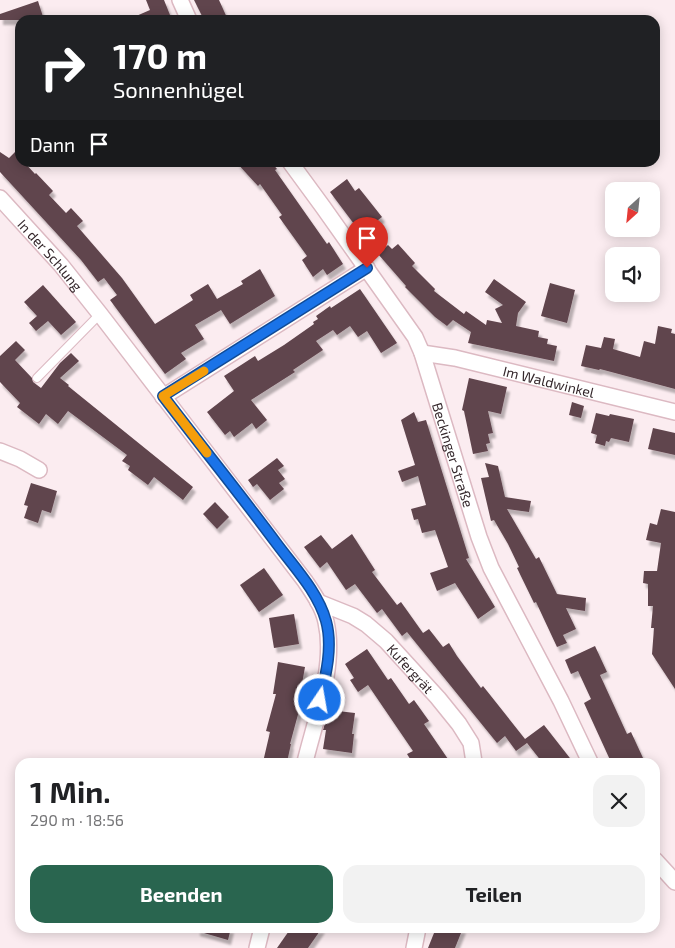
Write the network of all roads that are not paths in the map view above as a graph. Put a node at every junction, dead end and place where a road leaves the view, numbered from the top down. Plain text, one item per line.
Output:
1 (180, 0) edge
2 (187, 15) edge
3 (294, 167) edge
4 (0, 198) edge
5 (367, 268) junction
6 (100, 314) junction
7 (422, 353) junction
8 (37, 378) dead end
9 (163, 396) junction
10 (675, 412) edge
11 (0, 451) edge
12 (39, 470) dead end
13 (318, 602) junction
14 (306, 758) edge
15 (473, 758) edge
16 (588, 758) edge
17 (660, 866) edge
18 (675, 882) edge
19 (261, 933) edge
20 (417, 933) edge
21 (257, 948) edge
22 (414, 948) edge

1 - 2 street
3 - 5 street, Beckinger Straße
4 - 6 street, In der Schlung
5 - 7 street, Beckinger Straße
5 - 9 street
6 - 8 lane
6 - 9 street, In der Schlung
7 - 10 street, Im Waldwinkel
7 - 16 street, Beckinger Straße
9 - 13 street, In der Schlung
11 - 12 street
13 - 14 street, In der Schlung
13 - 15 street, Kufergrät
17 - 18 street
19 - 21 street
20 - 22 street

